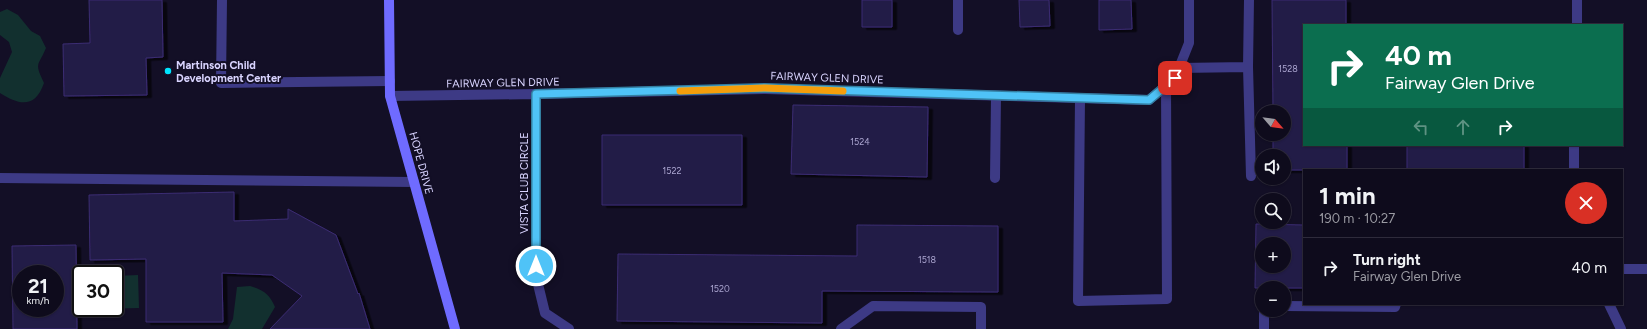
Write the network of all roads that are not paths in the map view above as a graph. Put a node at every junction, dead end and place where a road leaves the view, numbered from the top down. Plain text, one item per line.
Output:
1 (222, 0) edge
2 (389, 0) edge
3 (958, 0) edge
4 (1189, 0) edge
5 (1249, 0) edge
6 (1577, 0) edge
7 (1576, 24) edge
8 (958, 30) dead end
9 (1248, 67) junction
10 (1178, 68) junction
11 (390, 80) junction
12 (1166, 85) junction
13 (536, 94) junction
14 (390, 96) junction
15 (996, 96) junction
16 (1080, 98) junction
17 (1574, 146) edge
18 (1574, 169) edge
19 (1251, 176) dead end
20 (0, 178) edge
21 (995, 178) dead end
22 (414, 182) junction
23 (1623, 269) edge
24 (1647, 269) edge
25 (1395, 305) edge
26 (1609, 305) edge
27 (1291, 306) edge
28 (1264, 317) edge
29 (455, 329) edge
30 (569, 329) edge
31 (841, 329) edge
32 (981, 329) edge
33 (1264, 329) edge
34 (1621, 329) edge

1 - 11 street
2 - 11 street, HOPE DRIVE
3 - 8 street
4 - 10 street, FAIRWAY GLEN DRIVE
5 - 9 street
6 - 7 street
9 - 10 street
9 - 19 street
10 - 12 street, FAIRWAY GLEN DRIVE
11 - 14 street, HOPE DRIVE
12 - 16 street, FAIRWAY GLEN DRIVE
12 - 16 street
13 - 14 street, FAIRWAY GLEN DRIVE
13 - 15 street, FAIRWAY GLEN DRIVE
13 - 30 street, VISTA CLUB CIRCLE
14 - 22 street, HOPE DRIVE
15 - 16 street, FAIRWAY GLEN DRIVE
15 - 21 street
17 - 18 street
20 - 22 street
22 - 29 street, HOPE DRIVE
23 - 24 street
25 - 27 street
26 - 34 street
28 - 33 street
31 - 32 street

